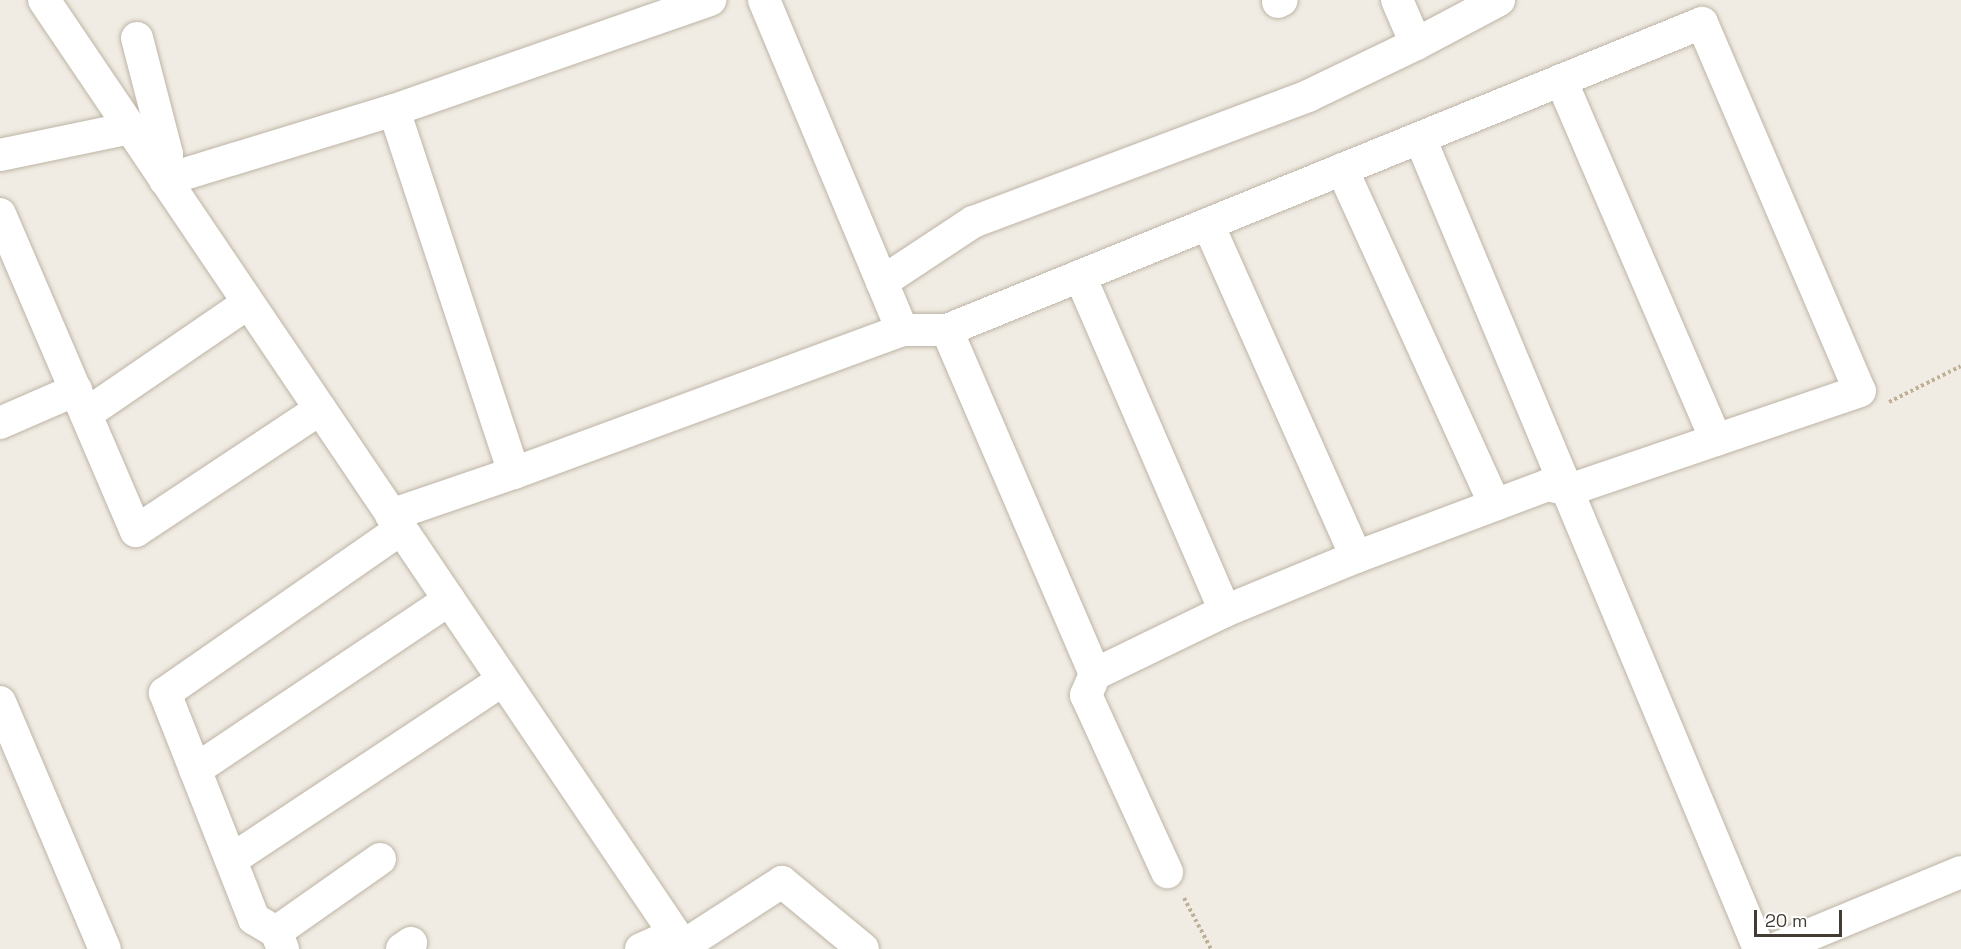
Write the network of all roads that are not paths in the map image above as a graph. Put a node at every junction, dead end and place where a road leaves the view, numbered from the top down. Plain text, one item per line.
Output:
1 (44, 0) edge
2 (710, 0) edge
3 (764, 0) edge
4 (1397, 0) edge
5 (1499, 0) edge
6 (137, 38) dead end
7 (1416, 44) junction
8 (1561, 80) junction
9 (394, 110) junction
10 (130, 128) junction
11 (1420, 138) junction
12 (0, 155) edge
13 (1342, 169) junction
14 (165, 180) junction
15 (0, 214) edge
16 (1208, 224) junction
17 (1080, 276) junction
18 (882, 282) junction
19 (248, 303) junction
20 (902, 330) junction
21 (947, 330) junction
22 (81, 402) junction
23 (320, 409) junction
24 (0, 423) edge
25 (1716, 440) junction
26 (513, 473) junction
27 (1569, 490) junction
28 (1495, 505) junction
29 (396, 522) junction
30 (1356, 557) junction
31 (449, 600) junction
32 (1225, 611) junction
33 (1095, 675) junction
34 (503, 680) junction
35 (4, 722) edge
36 (195, 770) junction
37 (380, 859) dead end
38 (231, 860) junction
39 (1167, 872) road end
40 (1961, 872) edge
41 (279, 941) edge
42 (681, 943) edge
43 (105, 949) edge
44 (641, 949) edge
45 (863, 949) edge
46 (1759, 949) edge
47 (1775, 949) edge

1 - 10 street
2 - 9 street
3 - 18 street
4 - 7 street
5 - 7 street
6 - 14 street
7 - 18 street
8 - 11 street
8 - 25 street
8 - 25 street
9 - 14 street
9 - 26 street
10 - 12 street
10 - 14 street
11 - 13 street
11 - 27 street
13 - 16 street
13 - 28 street
14 - 19 street
15 - 22 street
16 - 17 street
16 - 30 street
17 - 21 street
17 - 32 street
18 - 20 street
19 - 22 street
19 - 23 street
20 - 21 street
20 - 26 street
21 - 33 street
22 - 23 street
22 - 24 street
23 - 29 street
25 - 27 street
26 - 29 street
27 - 28 street
27 - 46 street
28 - 30 street
29 - 31 street
29 - 36 street
30 - 32 street
31 - 34 street
31 - 36 street
32 - 33 street
33 - 39 street
34 - 38 street
34 - 42 street
35 - 43 street
36 - 38 street
37 - 41 street
38 - 41 street
40 - 47 street
42 - 44 street
42 - 45 street

